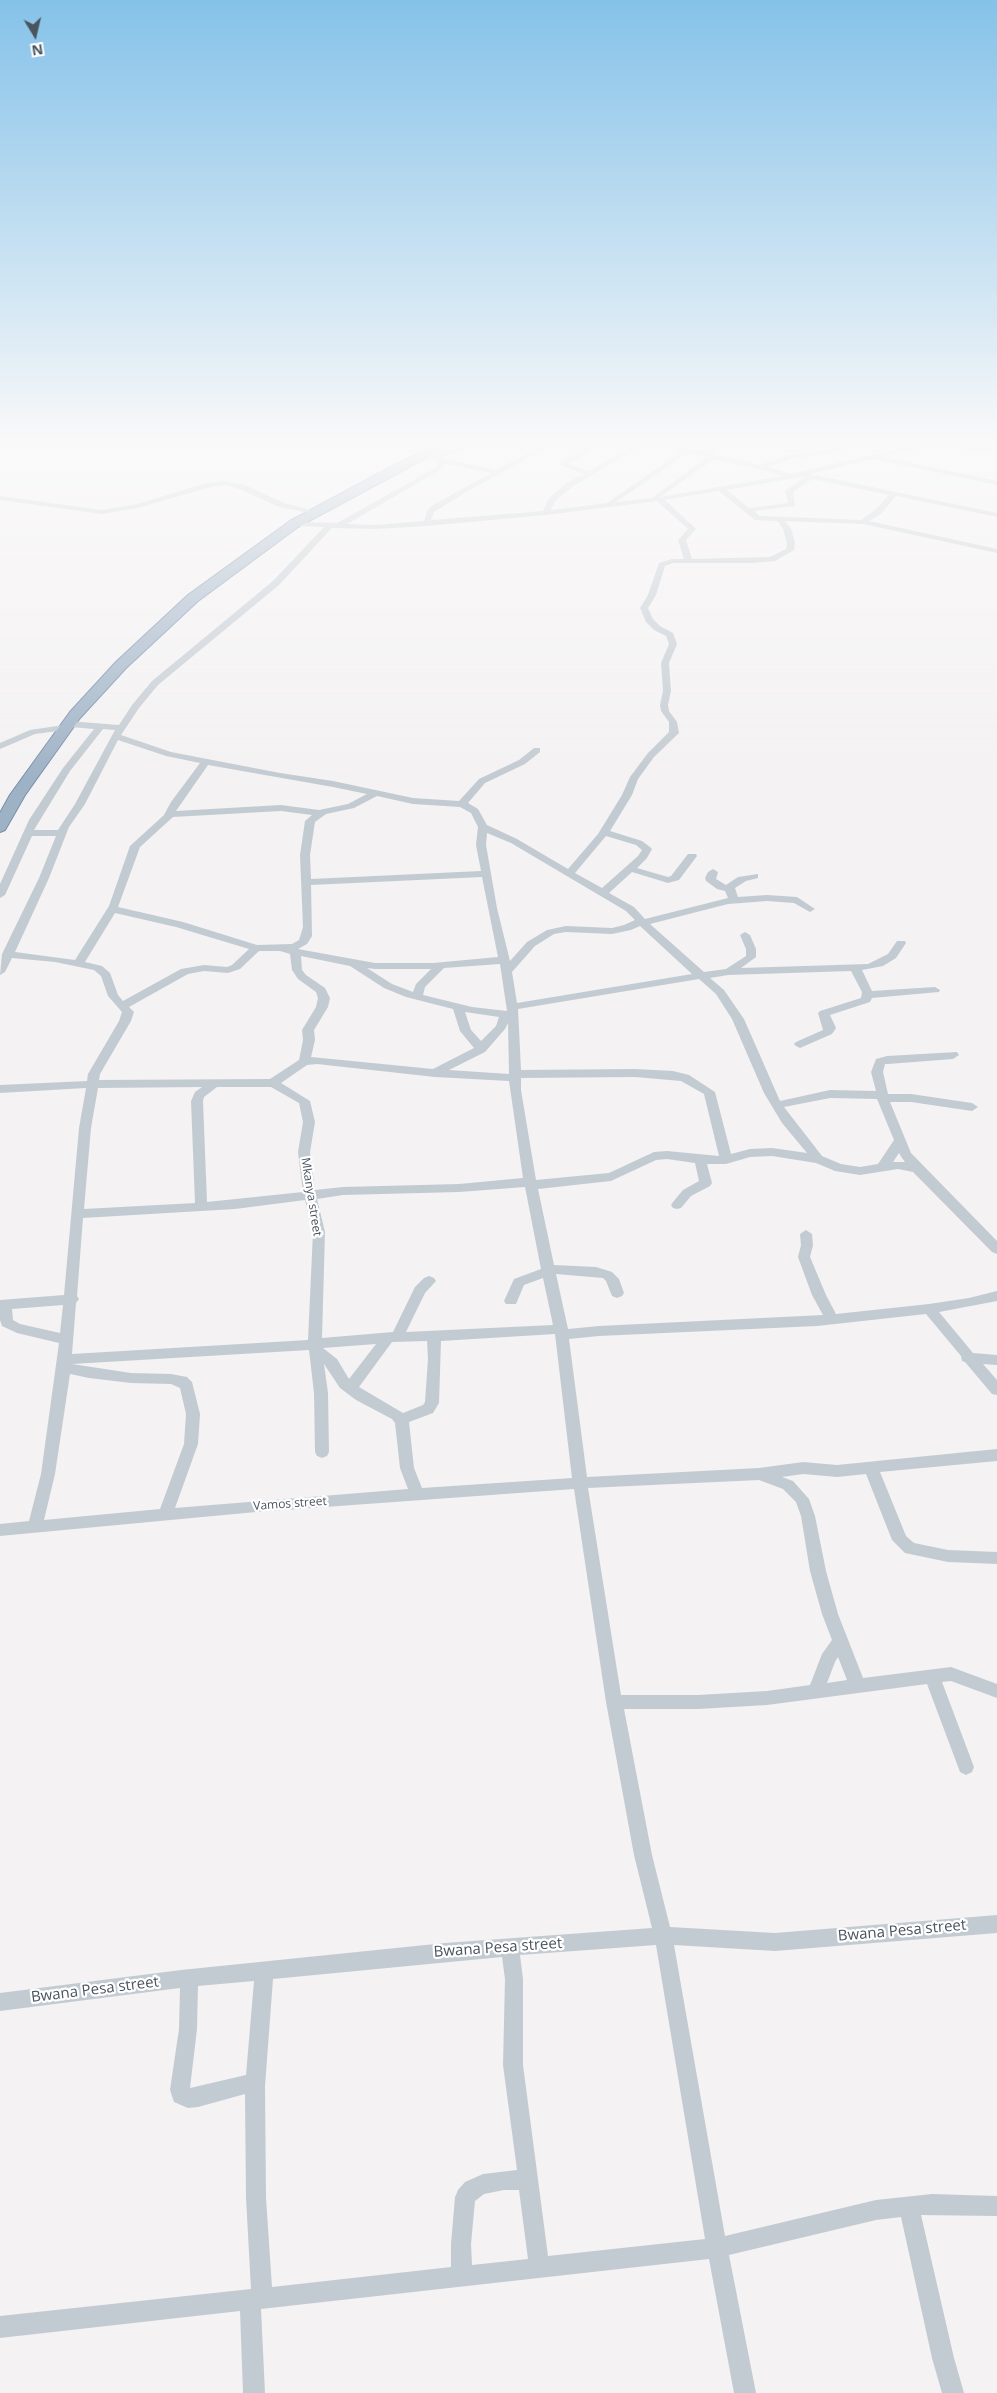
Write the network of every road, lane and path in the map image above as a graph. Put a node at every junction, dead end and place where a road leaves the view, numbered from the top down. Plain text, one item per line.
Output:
1 (249, 557) edge
2 (303, 557) edge
3 (688, 557) edge
4 (777, 557) edge
5 (689, 561) junction
6 (67, 726) junction
7 (100, 727) junction
8 (119, 732) junction
9 (0, 746) edge
10 (537, 750) dead end
11 (206, 761) junction
12 (376, 793) junction
13 (462, 804) junction
14 (320, 813) junction
15 (170, 814) junction
16 (0, 827) edge
17 (483, 827) junction
18 (604, 832) junction
19 (27, 833) junction
20 (62, 833) junction
21 (692, 856) dead end
22 (631, 869) junction
23 (713, 872) dead end
24 (570, 873) junction
25 (487, 874) junction
26 (754, 876) dead end
27 (308, 882) junction
28 (729, 888) junction
29 (603, 893) junction
30 (0, 895) edge
31 (734, 901) junction
32 (112, 909) junction
33 (810, 909) dead end
34 (642, 922) junction
35 (745, 936) dead end
36 (901, 943) dead end
37 (256, 948) junction
38 (278, 948) junction
39 (295, 952) junction
40 (8, 954) junction
41 (353, 963) junction
42 (78, 964) junction
43 (441, 965) junction
44 (506, 965) junction
45 (855, 968) junction
46 (0, 972) edge
47 (728, 972) junction
48 (702, 976) junction
49 (935, 990) dead end
50 (868, 995) junction
51 (417, 997) junction
52 (122, 1006) junction
53 (458, 1007) junction
54 (511, 1012) junction
55 (800, 1044) dead end
56 (481, 1048) junction
57 (952, 1055) dead end
58 (304, 1062) junction
59 (435, 1073) junction
60 (515, 1076) junction
61 (216, 1082) junction
62 (274, 1083) junction
63 (92, 1084) junction
64 (0, 1089) edge
65 (883, 1097) junction
66 (777, 1105) junction
67 (972, 1107) dead end
68 (899, 1141) junction
69 (818, 1159) junction
70 (700, 1160) junction
71 (726, 1160) junction
72 (883, 1166) junction
73 (918, 1168) junction
74 (530, 1183) junction
75 (311, 1195) junction
76 (677, 1204) dead end
77 (201, 1207) junction
78 (78, 1214) junction
79 (806, 1234) dead end
80 (997, 1249) edge
81 (549, 1270) junction
82 (429, 1281) dead end
83 (616, 1293) dead end
84 (997, 1296) edge
85 (72, 1299) junction
86 (511, 1301) dead end
87 (2, 1305) edge
88 (929, 1309) junction
89 (832, 1319) junction
90 (561, 1332) junction
91 (434, 1336) junction
92 (393, 1337) junction
93 (66, 1339) junction
94 (316, 1346) junction
95 (967, 1357) junction
96 (997, 1360) edge
97 (64, 1363) junction
98 (350, 1388) junction
99 (996, 1388) edge
100 (401, 1419) junction
101 (322, 1452) dead end
102 (997, 1455) edge
103 (871, 1468) junction
104 (759, 1474) junction
105 (580, 1483) junction
106 (417, 1494) junction
107 (165, 1515) junction
108 (35, 1528) junction
109 (0, 1530) edge
110 (997, 1558) edge
111 (840, 1641) junction
112 (932, 1677) junction
113 (858, 1687) junction
114 (997, 1691) edge
115 (816, 1692) junction
116 (614, 1702) junction
117 (966, 1767) dead end
118 (997, 1924) edge
119 (663, 1936) junction
120 (510, 1947) junction
121 (264, 1971) junction
122 (189, 1979) junction
123 (0, 2002) edge
124 (255, 2083) junction
125 (529, 2180) junction
126 (909, 2206) junction
127 (997, 2206) edge
128 (717, 2248) junction
129 (539, 2268) junction
130 (462, 2276) junction
131 (256, 2299) junction
132 (0, 2327) edge
133 (254, 2393) edge
134 (745, 2393) edge
135 (953, 2393) edge

1 - 6 highway
2 - 8 street
3 - 5 street
4 - 5 street
5 - 18 street
6 - 7 street
6 - 9 street
6 - 16 highway
7 - 8 street
7 - 19 street
8 - 11 street
8 - 20 street
10 - 13 street
11 - 12 street
11 - 15 street
12 - 13 street
12 - 14 street
13 - 17 street
14 - 15 street
14 - 27 street
15 - 32 street
17 - 24 street
17 - 25 street
18 - 22 street
18 - 24 street
19 - 20 street
19 - 30 street
20 - 40 street
21 - 22 street
22 - 29 street
23 - 28 street
24 - 29 street
25 - 27 street
25 - 44 street
26 - 28 street
27 - 38 street
28 - 31 street
29 - 34 street
31 - 33 street
31 - 34 street
32 - 37 street
32 - 42 street
34 - 44 street
34 - 48 street
35 - 47 street
36 - 45 street
37 - 38 street
37 - 52 street
38 - 39 street
39 - 41 street
39 - 58 street
40 - 42 street
40 - 46 street
41 - 43 street
41 - 51 street
42 - 52 street
43 - 44 street
43 - 51 street
44 - 54 street
45 - 47 street
45 - 50 street
47 - 48 street
48 - 54 street
48 - 66 street
49 - 50 street
50 - 55 street
51 - 53 street
52 - 63 street
53 - 54 street
53 - 56 street
54 - 56 street
54 - 60 street
56 - 59 street
57 - 65 street
58 - 59 street
58 - 62 street
59 - 60 street
60 - 71 street
60 - 74 street
61 - 62 street, Mkanya street
61 - 63 street, Mkanya street
61 - 77 street
62 - 75 street, Mkanya street
63 - 64 street, Mkanya street
63 - 78 street
65 - 66 street
65 - 67 street
65 - 68 street
66 - 69 street
68 - 72 street
68 - 73 street
69 - 71 street
69 - 72 street
70 - 71 street
70 - 74 street
70 - 76 street
72 - 73 street
73 - 80 street
74 - 75 street
74 - 81 street
75 - 77 street
75 - 94 street, Mkanya street
77 - 78 street
78 - 85 street
79 - 89 street
81 - 83 street
81 - 86 street
81 - 90 street
82 - 92 street
84 - 88 street
85 - 87 street
85 - 93 street
87 - 93 street
88 - 89 street
88 - 95 street
89 - 90 street
90 - 91 street
90 - 105 street
91 - 92 street
91 - 100 street
92 - 94 street
92 - 98 street
93 - 97 street
94 - 97 street
94 - 98 street
94 - 101 street, Mkanya street
95 - 96 street
95 - 99 street
97 - 107 street
97 - 108 street
98 - 100 street
100 - 106 street
102 - 103 street, Vamos street
103 - 104 street, Vamos street
103 - 110 street
104 - 105 street, Vamos street
104 - 111 street
105 - 106 street, Vamos street
105 - 116 street
106 - 107 street, Vamos street
107 - 108 street, Vamos street
108 - 109 street, Vamos street
111 - 113 street
111 - 115 street
112 - 113 street
112 - 114 street
112 - 117 street
113 - 115 street
115 - 116 street
116 - 119 street
118 - 119 street, Bwana Pesa street
119 - 120 street, Bwana Pesa street
119 - 128 street
120 - 121 street, Bwana Pesa street
120 - 125 street
121 - 122 street, Bwana Pesa street
121 - 124 street
122 - 123 street, Bwana Pesa street
122 - 124 street
124 - 131 street
125 - 129 street
125 - 130 street
126 - 127 street
126 - 128 street
126 - 135 street
128 - 129 street
128 - 134 street
129 - 130 street
130 - 131 street
131 - 132 street
131 - 133 street

